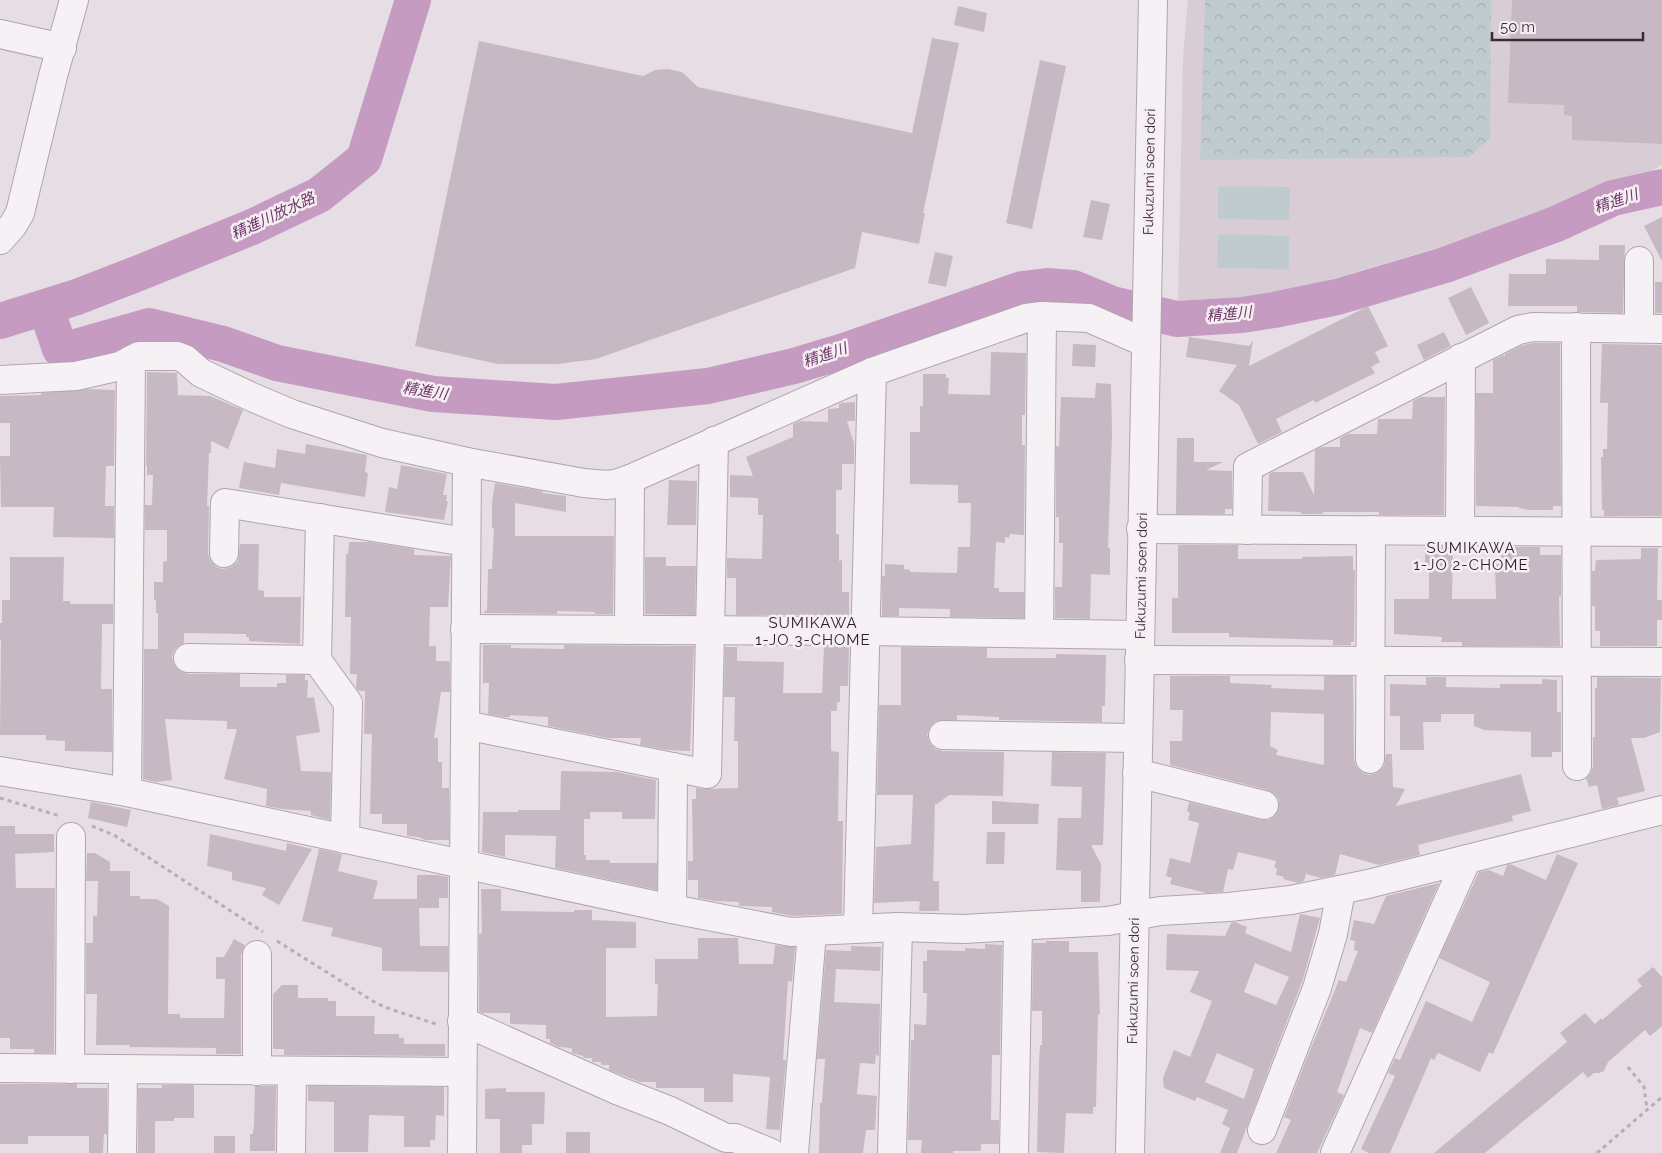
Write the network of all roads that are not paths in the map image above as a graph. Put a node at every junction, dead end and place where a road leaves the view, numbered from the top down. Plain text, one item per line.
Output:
1 (74, 0) edge
2 (1153, 0) edge
3 (0, 34) edge
4 (62, 48) junction
5 (0, 240) edge
6 (1639, 261) dead end
7 (1042, 316) junction
8 (1146, 323) junction
9 (1576, 327) junction
10 (1650, 328) edge
11 (1461, 358) junction
12 (131, 360) junction
13 (872, 372) junction
14 (0, 380) edge
15 (714, 441) junction
16 (468, 462) junction
17 (630, 479) junction
18 (320, 518) junction
19 (1142, 530) junction
20 (1247, 530) junction
21 (1371, 530) junction
22 (1460, 531) junction
23 (1577, 531) junction
24 (1662, 532) edge
25 (466, 542) junction
26 (224, 553) dead end
27 (465, 629) junction
28 (629, 630) junction
29 (709, 630) junction
30 (865, 630) junction
31 (1039, 633) junction
32 (1139, 647) junction
33 (188, 658) dead end
34 (317, 660) junction
35 (1370, 661) junction
36 (1577, 662) junction
37 (1662, 662) edge
38 (465, 725) junction
39 (943, 735) dead end
40 (1137, 738) junction
41 (1370, 759) dead end
42 (1577, 766) dead end
43 (674, 767) junction
44 (0, 771) edge
45 (1137, 774) junction
46 (127, 792) junction
47 (1264, 805) dead end
48 (1662, 810) edge
49 (75, 827) road end
50 (345, 839) junction
51 (1467, 860) junction
52 (463, 864) junction
53 (1341, 890) junction
54 (672, 909) junction
55 (1134, 916) junction
56 (1018, 927) junction
57 (858, 928) junction
58 (898, 928) junction
59 (812, 932) junction
60 (266, 943) road end
61 (462, 1026) junction
62 (0, 1068) edge
63 (70, 1069) junction
64 (123, 1070) junction
65 (257, 1071) junction
66 (292, 1071) junction
67 (462, 1072) junction
68 (1262, 1130) dead end
69 (122, 1153) edge
70 (291, 1153) edge
71 (462, 1153) edge
72 (771, 1153) edge
73 (794, 1153) edge
74 (892, 1153) edge
75 (1014, 1153) edge
76 (1130, 1153) edge
77 (1335, 1153) edge

1 - 4 street
2 - 8 street, Fukuzumi soen dori
3 - 4 street
4 - 5 street
6 - 10 street
7 - 8 street
7 - 13 street
7 - 31 street
8 - 19 street, Fukuzumi soen dori
9 - 10 street
9 - 11 street
9 - 23 street
11 - 20 street
11 - 22 street
12 - 14 street
12 - 16 street
12 - 46 street
13 - 15 street
13 - 30 street
15 - 17 street
15 - 29 street
16 - 17 street
16 - 25 street
17 - 28 street
18 - 25 street
18 - 26 street
18 - 34 street
19 - 20 street
19 - 32 street, Fukuzumi soen dori
20 - 21 street
21 - 22 street
21 - 35 street
22 - 23 street
23 - 24 street
23 - 36 street
25 - 27 street
27 - 28 street
27 - 38 street
28 - 29 street
29 - 30 street
29 - 43 street
30 - 31 street
30 - 57 street
31 - 32 street
32 - 35 street
32 - 40 street, Fukuzumi soen dori
33 - 34 street
34 - 50 street
35 - 36 street
35 - 41 street
36 - 37 street
36 - 42 street
38 - 43 street
38 - 52 street
39 - 40 street
40 - 45 street, Fukuzumi soen dori
43 - 54 street
44 - 46 street
45 - 47 street
45 - 55 street, Fukuzumi soen dori
46 - 50 street
48 - 51 street
49 - 63 street
50 - 52 street
51 - 53 street
51 - 77 street
52 - 54 street
52 - 61 street
53 - 55 street
53 - 68 street
54 - 59 street
55 - 56 street
55 - 76 street, Fukuzumi soen dori
56 - 58 street
56 - 75 street
57 - 58 street
57 - 59 street
58 - 74 street
59 - 73 street
60 - 65 street
61 - 67 street
61 - 72 street
62 - 63 street
63 - 64 street
64 - 65 street
64 - 69 street
65 - 66 street
66 - 67 street
66 - 70 street
67 - 71 street

